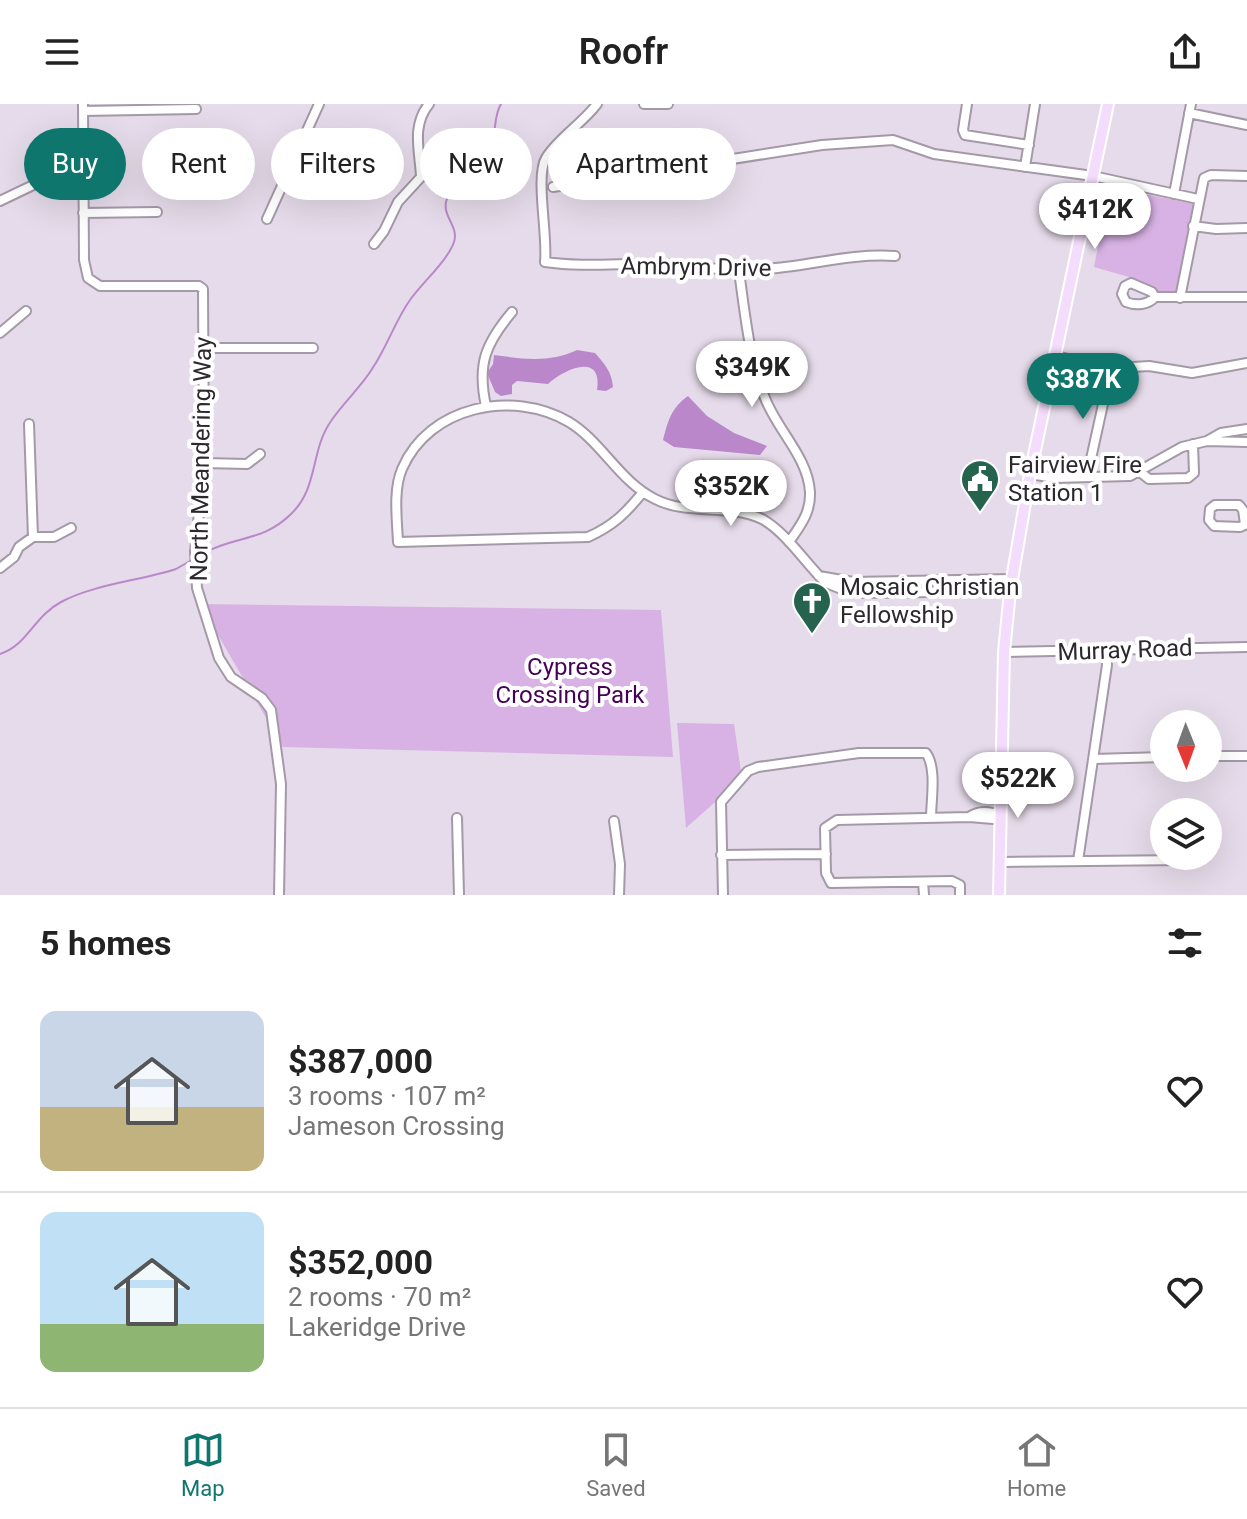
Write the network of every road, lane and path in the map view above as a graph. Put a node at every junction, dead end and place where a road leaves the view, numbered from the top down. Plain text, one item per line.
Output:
1 (319, 104) edge
2 (429, 104) edge
3 (597, 104) edge
4 (644, 104) edge
5 (668, 104) edge
6 (967, 104) edge
7 (1035, 104) edge
8 (1108, 104) edge
9 (83, 108) edge
10 (1190, 108) edge
11 (196, 109) dead end
12 (1247, 125) edge
13 (1029, 145) junction
14 (736, 158) edge
15 (1025, 167) junction
16 (1093, 176) junction
17 (1247, 176) edge
18 (24, 189) edge
19 (1174, 194) junction
20 (1198, 199) junction
21 (83, 200) edge
22 (0, 201) edge
23 (157, 212) dead end
24 (83, 213) junction
25 (267, 219) dead end
26 (1193, 226) junction
27 (1247, 228) edge
28 (374, 244) dead end
29 (895, 256) dead end
30 (739, 271) junction
31 (1155, 297) dead end
32 (1247, 297) edge
33 (1180, 298) junction
34 (26, 311) dead end
35 (512, 312) dead end
36 (0, 333) edge
37 (205, 348) junction
38 (313, 348) dead end
39 (1055, 360) junction
40 (1247, 363) edge
41 (1105, 367) junction
42 (486, 406) junction
43 (29, 424) dead end
44 (1247, 429) edge
45 (1207, 441) junction
46 (1247, 442) edge
47 (1193, 444) junction
48 (260, 454) dead end
49 (204, 463) junction
50 (1140, 472) junction
51 (1030, 474) junction
52 (1087, 477) junction
53 (643, 492) junction
54 (1246, 524) edge
55 (71, 528) dead end
56 (33, 537) junction
57 (789, 542) junction
58 (0, 568) edge
59 (1010, 585) junction
60 (1247, 647) edge
61 (1004, 652) junction
62 (1106, 652) junction
63 (1222, 756) edge
64 (1247, 756) edge
65 (1150, 757) edge
66 (1093, 759) junction
67 (1001, 816) junction
68 (457, 818) dead end
69 (931, 818) junction
70 (614, 821) dead end
71 (826, 854) junction
72 (721, 855) junction
73 (1150, 860) edge
74 (1078, 861) junction
75 (1000, 862) junction
76 (923, 882) junction
77 (279, 895) edge
78 (459, 895) edge
79 (619, 895) edge
80 (723, 895) edge
81 (924, 895) edge
82 (960, 895) edge
83 (999, 895) edge

1 - 25 street
2 - 28 street
3 - 30 street, Ambrym Drive
4 - 5 street
6 - 13 street
7 - 13 street
8 - 16 main road
9 - 11 street
10 - 12 street
10 - 19 street
13 - 15 street
14 - 15 street
15 - 16 street
16 - 19 street
16 - 39 main road
17 - 20 street
18 - 22 street
19 - 20 street
20 - 26 street
21 - 24 street, North Meandering Way
23 - 24 street
24 - 37 street, North Meandering Way
26 - 27 street
26 - 33 street
29 - 30 street, Ambrym Drive
30 - 57 street
31 - 33 street
32 - 33 street
34 - 36 street
35 - 42 street
37 - 38 street
37 - 49 street, North Meandering Way
39 - 41 street
39 - 51 main road
40 - 41 street
41 - 52 street
42 - 53 street
42 - 53 street
43 - 56 street
44 - 45 street
45 - 46 street
45 - 47 street
47 - 50 street
47 - 50 street
48 - 49 street
49 - 77 street, North Meandering Way
50 - 52 street
51 - 52 street
51 - 59 main road
53 - 57 street
54 - 54 street
55 - 56 street
56 - 58 street
57 - 59 street
59 - 61 main road
60 - 62 street, Murray Road
61 - 62 street, Murray Road
61 - 67 main road
62 - 66 street
63 - 64 street
65 - 66 street
66 - 74 street
67 - 69 street
67 - 75 main road
68 - 78 street
69 - 71 street
69 - 72 street
70 - 79 street
71 - 72 street
71 - 76 street
72 - 80 street
73 - 74 street
74 - 75 street
75 - 83 main road
76 - 81 street
76 - 82 street

